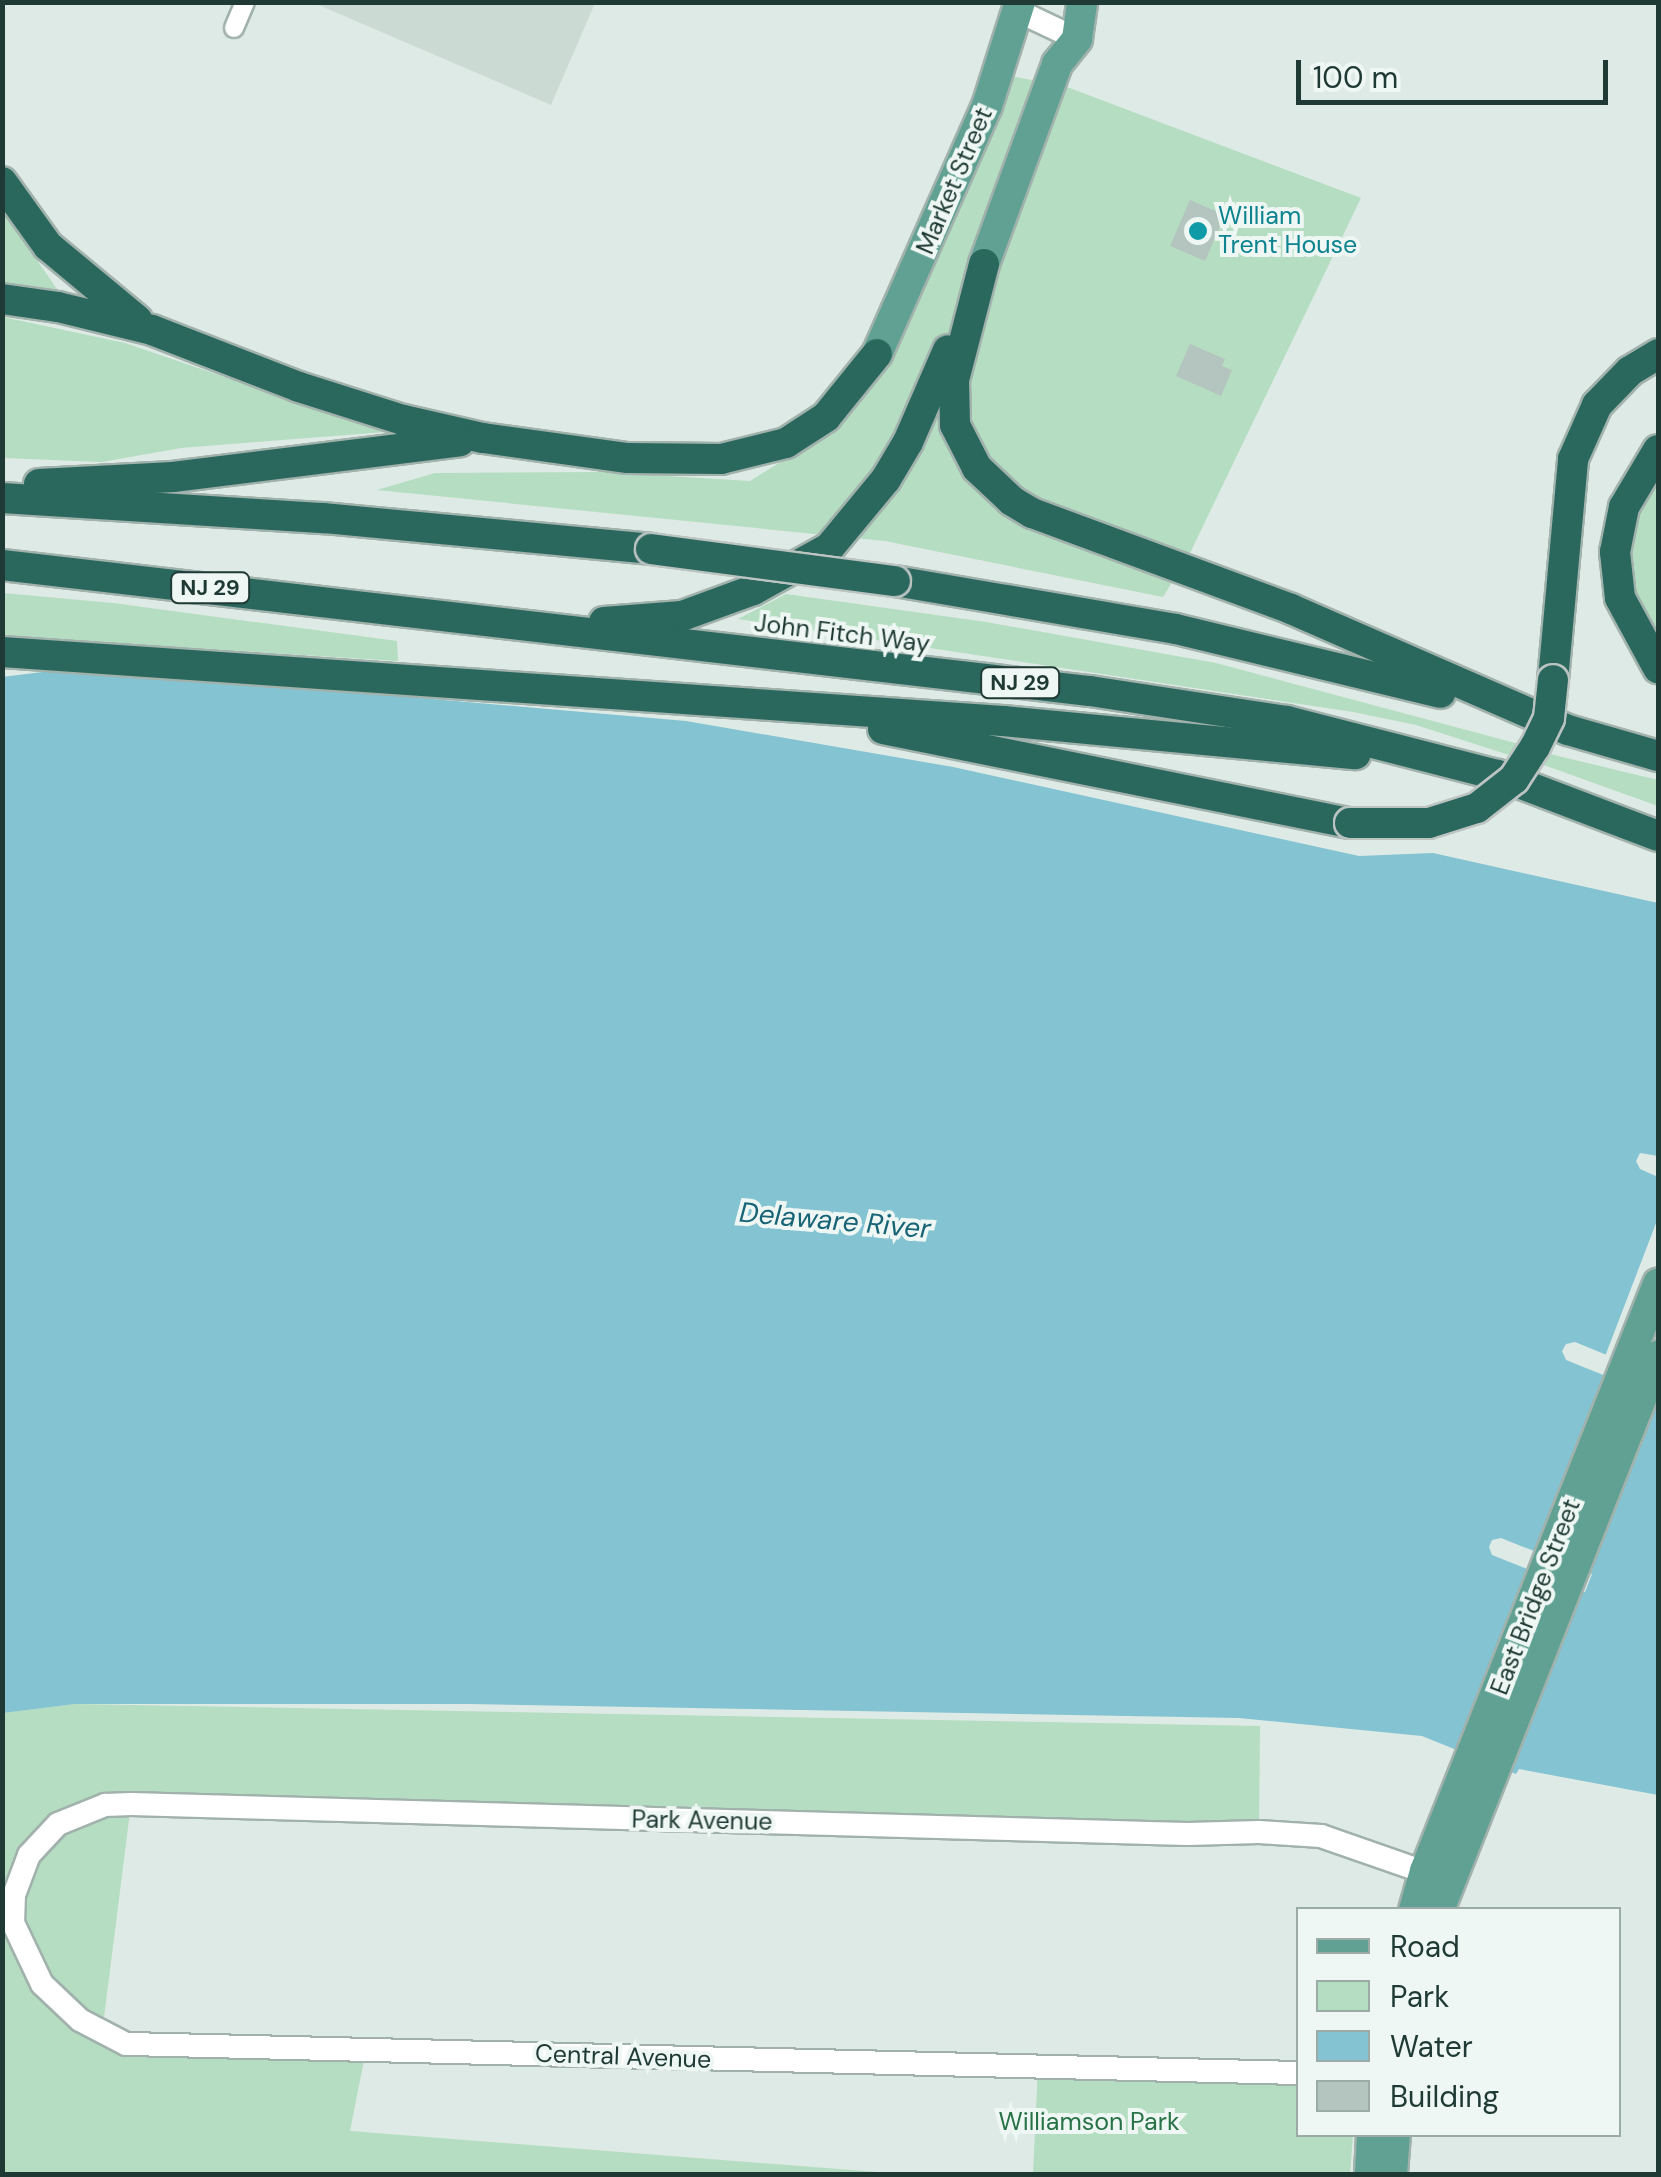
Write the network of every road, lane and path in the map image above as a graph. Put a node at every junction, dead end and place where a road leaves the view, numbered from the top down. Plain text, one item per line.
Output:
1 (245, 2) edge
2 (1082, 2) edge
3 (1019, 7) edge
4 (234, 28) dead end
5 (1077, 39) junction
6 (2, 182) edge
7 (984, 264) junction
8 (2, 299) edge
9 (152, 330) junction
10 (877, 354) joint
11 (1658, 354) edge
12 (483, 438) junction
13 (1658, 450) edge
14 (2, 486) edge
15 (2, 498) edge
16 (2, 564) edge
17 (535, 627) junction
18 (2, 652) edge
19 (1658, 668) edge
20 (797, 710) junction
21 (1568, 730) junction
22 (1658, 756) edge
23 (1498, 775) junction
24 (1658, 836) edge
25 (1658, 1284) edge
26 (1658, 1356) edge
27 (1484, 1762) junction
28 (1438, 1888) edge
29 (1417, 1907) edge
30 (13, 1916) joint
31 (1296, 2073) edge
32 (1372, 2137) edge
33 (1395, 2137) edge
34 (1370, 2174) edge
35 (1392, 2174) edge

1 - 4 street
2 - 5 main road
3 - 5 street
3 - 10 main road, Market Street
5 - 7 main road
6 - 9 highway
7 - 17 highway
7 - 21 highway
8 - 9 highway
9 - 12 highway
10 - 12 highway
11 - 20 highway, bridge
12 - 14 highway
13 - 19 highway
15 - 21 highway, bridge
16 - 17 highway, John Fitch Way / NJ 29
17 - 23 highway, John Fitch Way / NJ 29
18 - 20 highway
20 - 23 highway
21 - 22 highway
23 - 24 highway, John Fitch Way / NJ 29
25 - 27 main road, East Bridge Street
26 - 27 main road, East Bridge Street
27 - 28 main road, East Bridge Street
28 - 29 main road, East Bridge Street
28 - 30 street, Park Avenue
30 - 31 street, Central Avenue
32 - 34 main road
33 - 35 main road

